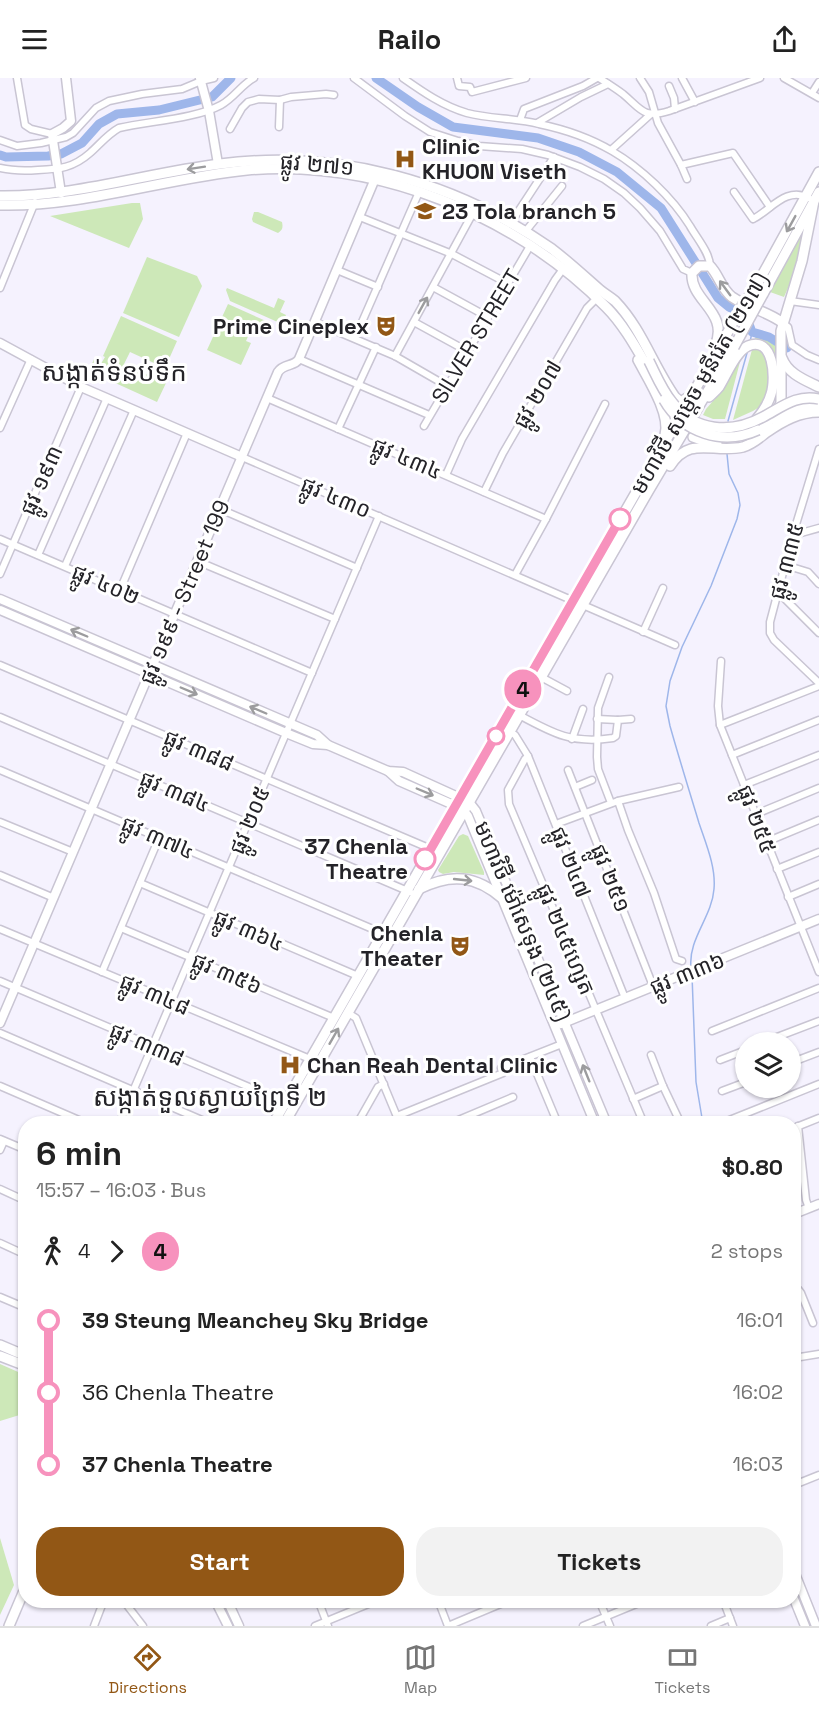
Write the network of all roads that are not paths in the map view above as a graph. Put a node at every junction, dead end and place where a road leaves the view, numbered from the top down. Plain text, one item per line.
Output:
1 (17, 78) edge
2 (66, 78) edge
3 (214, 78) edge
4 (254, 78) edge
5 (354, 78) edge
6 (403, 78) edge
7 (457, 78) edge
8 (526, 78) edge
9 (598, 78) edge
10 (640, 78) edge
11 (682, 78) edge
12 (760, 78) edge
13 (784, 78) edge
14 (515, 79) edge
15 (201, 81) edge
16 (819, 82) edge
17 (608, 84) junction
18 (669, 86) dead end
19 (812, 93) junction
20 (334, 95) dead end
21 (819, 98) edge
22 (280, 100) junction
23 (695, 102) junction
24 (208, 109) junction
25 (675, 109) junction
26 (653, 114) junction
27 (520, 120) junction
28 (537, 123) junction
29 (279, 127) dead end
30 (230, 129) dead end
31 (53, 138) junction
32 (0, 141) edge
33 (611, 150) junction
34 (554, 158) junction
35 (218, 164) junction
36 (681, 165) junction
37 (0, 168) edge
38 (58, 168) junction
39 (819, 172) edge
40 (377, 175) junction
41 (687, 178) dead end
42 (562, 186) dead end
43 (419, 192) junction
44 (734, 192) dead end
45 (61, 193) junction
46 (0, 196) edge
47 (813, 197) edge
48 (34, 200) junction
49 (0, 205) edge
50 (770, 207) junction
51 (474, 210) junction
52 (360, 217) junction
53 (510, 224) junction
54 (525, 232) junction
55 (401, 233) junction
56 (530, 246) junction
57 (452, 254) junction
58 (710, 266) junction
59 (563, 269) junction
60 (337, 270) junction
61 (692, 273) junction
62 (507, 283) junction
63 (433, 286) junction
64 (378, 287) junction
65 (0, 288) edge
66 (599, 295) junction
67 (790, 301) junction
68 (819, 305) edge
69 (488, 317) junction
70 (315, 322) junction
71 (414, 322) junction
72 (782, 327) junction
73 (355, 338) junction
74 (0, 343) edge
75 (731, 347) junction
76 (376, 348) junction
77 (467, 351) junction
78 (781, 353) junction
79 (395, 356) junction
80 (31, 359) junction
81 (300, 359) junction
82 (819, 360) edge
83 (708, 367) junction
84 (360, 384) junction
85 (447, 386) junction
86 (81, 387) junction
87 (819, 387) edge
88 (692, 394) junction
89 (107, 398) junction
90 (267, 398) junction
91 (819, 399) edge
92 (605, 404) dead end
93 (819, 406) edge
94 (134, 410) junction
95 (689, 410) dead end
96 (819, 412) edge
97 (429, 415) junction
98 (424, 426) dead end
99 (761, 427) junction
100 (0, 428) edge
101 (338, 429) junction
102 (187, 433) junction
103 (693, 437) dead end
104 (662, 447) junction
105 (819, 449) edge
106 (242, 457) junction
107 (446, 475) junction
108 (649, 490) junction
109 (484, 492) junction
110 (220, 509) junction
111 (379, 516) junction
112 (546, 519) junction
113 (819, 528) edge
114 (794, 531) junction
115 (0, 539) edge
116 (13, 544) junction
117 (38, 555) junction
118 (197, 561) junction
119 (785, 565) junction
120 (65, 567) junction
121 (357, 568) junction
122 (0, 574) edge
123 (515, 575) junction
124 (819, 584) edge
125 (663, 588) dead end
126 (120, 590) junction
127 (778, 592) junction
128 (0, 599) edge
129 (578, 603) junction
130 (0, 610) edge
131 (175, 614) junction
132 (335, 619) junction
133 (643, 632) junction
134 (819, 633) edge
135 (675, 645) dead end
136 (722, 661) dead end
137 (0, 665) edge
138 (153, 665) junction
139 (312, 672) junction
140 (149, 674) junction
141 (541, 677) junction
142 (609, 677) dead end
143 (819, 684) edge
144 (567, 691) dead end
145 (584, 709) dead end
146 (519, 715) junction
147 (0, 717) edge
148 (597, 719) junction
149 (631, 719) dead end
150 (129, 720) junction
151 (618, 720) junction
152 (819, 720) edge
153 (290, 724) junction
154 (720, 725) junction
155 (510, 732) junction
156 (286, 733) junction
157 (572, 739) junction
158 (597, 741) junction
159 (328, 745) junction
160 (819, 754) edge
161 (732, 755) junction
162 (528, 756) junction
163 (111, 764) junction
164 (0, 770) edge
165 (568, 770) dead end
166 (267, 778) junction
167 (592, 780) dead end
168 (744, 785) junction
169 (575, 787) junction
170 (679, 787) dead end
171 (819, 788) edge
172 (615, 802) junction
173 (462, 804) junction
174 (92, 809) junction
175 (585, 813) junction
176 (756, 814) junction
177 (819, 820) edge
178 (0, 822) edge
179 (248, 823) junction
180 (556, 824) junction
181 (159, 838) junction
182 (766, 842) junction
183 (431, 849) junction
184 (73, 852) junction
185 (819, 852) edge
186 (229, 867) junction
187 (777, 869) junction
188 (0, 875) edge
189 (140, 883) junction
190 (819, 885) edge
191 (414, 891) junction
192 (788, 897) junction
193 (54, 898) junction
194 (503, 899) junction
195 (209, 913) junction
196 (819, 919) edge
197 (800, 927) junction
198 (121, 928) junction
199 (0, 929) edge
200 (382, 933) junction
201 (34, 943) junction
202 (190, 957) junction
203 (682, 961) dead end
204 (102, 972) junction
205 (819, 972) edge
206 (358, 976) junction
207 (0, 981) edge
208 (653, 986) junction
209 (15, 988) junction
210 (819, 988) edge
211 (625, 998) junction
212 (171, 1001) junction
213 (596, 1009) junction
214 (348, 1012) junction
215 (334, 1018) junction
216 (819, 1021) edge
217 (565, 1022) junction
218 (0, 1023) edge
219 (555, 1026) junction
220 (712, 1031) dead end
221 (790, 1032) edge
222 (0, 1033) edge
223 (562, 1044) junction
224 (152, 1046) junction
225 (819, 1052) edge
226 (735, 1054) edge
227 (651, 1055) dead end
228 (530, 1057) junction
229 (310, 1059) junction
230 (801, 1059) edge
231 (720, 1060) dead end
232 (384, 1084) junction
233 (819, 1084) edge
234 (0, 1086) edge
235 (663, 1086) junction
236 (735, 1086) edge
237 (133, 1090) junction
238 (722, 1091) dead end
239 (513, 1097) dead end
240 (633, 1099) junction
241 (289, 1106) junction
242 (69, 1116) edge
243 (122, 1116) edge
244 (193, 1116) edge
245 (280, 1116) edge
246 (286, 1116) edge
247 (362, 1116) edge
248 (397, 1116) joint
249 (468, 1116) edge
250 (555, 1116) edge
251 (592, 1116) edge
252 (604, 1116) edge
253 (640, 1116) edge
254 (677, 1116) edge
255 (739, 1116) edge
256 (819, 1118) edge
257 (801, 1125) edge
258 (2, 1140) edge
259 (18, 1147) edge
260 (0, 1150) edge
261 (801, 1164) edge
262 (0, 1189) edge
263 (18, 1197) edge
264 (819, 1204) edge
265 (809, 1208) junction
266 (801, 1211) edge
267 (0, 1243) edge
268 (18, 1251) edge
269 (801, 1293) edge
270 (0, 1297) edge
271 (18, 1305) edge
272 (813, 1323) dead end
273 (0, 1345) edge
274 (18, 1352) edge
275 (819, 1354) edge
276 (0, 1356) edge
277 (801, 1357) edge
278 (18, 1363) edge
279 (819, 1475) edge
280 (801, 1482) edge
281 (801, 1589) edge
282 (18, 1605) edge
283 (101, 1608) edge
284 (129, 1608) edge
285 (219, 1608) edge
286 (231, 1608) edge
287 (321, 1608) edge
288 (361, 1608) edge
289 (441, 1608) edge
290 (491, 1608) edge
291 (602, 1608) edge
292 (627, 1608) edge
293 (726, 1608) edge
294 (798, 1608) edge
295 (606, 1617) junction
296 (730, 1618) junction
297 (327, 1624) edge
298 (9, 1626) edge
299 (94, 1626) edge
300 (143, 1626) edge
301 (228, 1626) edge
302 (239, 1626) edge
303 (315, 1626) edge
304 (448, 1626) edge
305 (583, 1626) edge
306 (610, 1626) edge
307 (711, 1626) edge
308 (734, 1626) edge
309 (805, 1626) edge
310 (816, 1626) edge

1 - 31 street
2 - 31 street
3 - 15 street
4 - 24 street
5 - 34 street
6 - 27 street
7 - 14 street
8 - 14 street
9 - 17 street
9 - 27 street
10 - 26 street
11 - 23 street
12 - 23 street
13 - 19 street
15 - 24 street
15 - 31 street
16 - 19 street
17 - 26 street
17 - 28 street
18 - 25 street
19 - 21 street
20 - 22 street
22 - 29 street
22 - 30 street
23 - 25 street
24 - 35 street
24 - 38 street
25 - 26 street
26 - 33 street
26 - 36 street
27 - 28 street
28 - 33 street
31 - 32 street
31 - 38 street
33 - 58 street
34 - 53 street
34 - 61 street
35 - 40 main road, ផ្លូវ ២៧១
35 -> 45 main road, ផ្លូវ ២៧១
36 - 41 street
36 - 50 street
37 - 38 street
38 - 45 street
39 - 47 main road, មហាវិថី សម្តេច មុនីរ៉េត (២១៧)
40 - 43 main road, ផ្លូវ ២៧១
40 - 48 main road, ផ្លូវ ២៧១
40 - 51 main road, ផ្លូវ ២៧១
40 - 52 street
42 - 54 street
43 - 51 main road, ផ្លូវ ២៧១
43 - 55 street
44 - 50 street
45 - 48 main road, ផ្លូវ ២៧១
46 - 48 main road, ផ្លូវ ២៧១
47 - 50 street
47 - 67 main road
47 - 75 main road, មហាវិថី សម្តេច មុនីរ៉េត (២១៧), bridge
48 - 49 main road, ផ្លូវ ២៧១
48 - 65 street
51 - 53 main road, ផ្លូវ ២៧១
51 - 56 main road, ផ្លូវ ២៧១
51 - 57 street
52 - 55 street
52 - 60 street
53 - 54 main road, ផ្លូវ ២៧១
54 - 66 main road, ផ្លូវ ២៧១
55 - 57 street
55 - 64 street
56 - 59 main road, ផ្លូវ ២៧១
56 - 62 street, SILVER STREET
57 - 62 street
57 - 63 street
58 - 61 main road
72 -> 58 main road
59 - 66 main road, ផ្លូវ ២៧១
59 - 107 street
60 - 64 street
60 - 70 street
61 - 83 main road
62 - 69 street, SILVER STREET
63 - 69 street
71 -> 63 street
64 - 73 street
66 - 88 main road
66 - 99 main road, bridge
66 - 104 main road
66 - 109 street, ផ្លូវ ២០៧
67 - 68 street
67 - 72 main road
69 - 77 street, SILVER STREET
70 - 73 street
70 - 81 street
71 - 77 street
71 - 79 street
72 - 78 main road
72 - 82 street
73 - 76 street
74 - 80 street, ផ្លូវ ៤៣០
75 - 83 main road, មហាវិថី សម្តេច មុនីរ៉េត (២១៧)
75 - 95 main road
75 - 99 main road
75 - 108 main road, មហាវិថី សម្តេច មុនីរ៉េត (២១៧)
76 - 79 street
76 - 84 street
77 - 85 street, SILVER STREET
78 - 87 main road
78 - 99 main road
79 - 85 street
80 - 86 street, ផ្លូវ ៤៣០
80 - 100 street
81 - 84 street
81 - 90 street, ផ្លូវ ១៩៩ - Street 199
83 - 88 main road, មហាវិថី សម្តេច មុនីរ៉េត (២១៧)
84 - 97 street
84 - 101 street
85 - 97 street, SILVER STREET
86 - 89 street, ផ្លូវ ៤៣០
86 - 116 street, ផ្លូវ ១៩៣
88 - 104 main road, មហាវិថី សម្តេច មុនីរ៉េត (២១៧)
89 - 94 street, ផ្លូវ ៤៣០
89 - 117 street
90 - 101 street, ផ្លូវ ៤៣៤
90 - 106 street, ផ្លូវ ១៩៩ - Street 199
91 - 99 main road, bridge
92 - 112 street
93 - 99 main road
94 - 102 street, ផ្លូវ ៤៣០
94 - 120 street
96 - 99 main road
97 - 98 street, SILVER STREET
99 - 103 main road
99 - 108 main road
101 - 107 street, ផ្លូវ ៤៣៤
102 - 106 street, ផ្លូវ ៤៣០
102 - 126 street
104 - 129 main road, មហាវិថី សម្តេច មុនីរ៉េត (២១៧)
105 - 114 street, ផ្លូវ ៣៣៥
106 - 110 street, ផ្លូវ ១៩៩ - Street 199
106 - 111 street, ផ្លូវ ៤៣០
107 - 109 street, ផ្លូវ ៤៣៤
108 - 129 main road, មហាវិថី សម្តេច មុនីរ៉េត (២១៧)
109 - 112 street, ផ្លូវ ៤៣៤
110 - 118 street, ផ្លូវ ១៩៩ - Street 199
110 - 121 street
111 - 121 street, ផ្លូវ ២០៥
111 - 123 street, ផ្លូវ ៤៣០
112 - 123 street
113 - 114 street
114 - 119 street, ផ្លូវ ៣៣៥
115 - 116 street, ផ្លូវ ៤០២
116 - 117 street, ផ្លូវ ៤០២
116 - 122 street, ផ្លូវ ១៩៣
117 - 120 street, ផ្លូវ ៤០២
118 - 131 street, ផ្លូវ ១៩៩ - Street 199
118 - 132 street
119 - 124 street
119 - 127 street, ផ្លូវ ៣៣៥
120 - 126 street, ផ្លូវ ៤០២
121 - 132 street, ផ្លូវ ២០៥
123 - 129 street, ផ្លូវ ៤៣០
125 - 133 street
126 - 131 street, ផ្លូវ ៤០២
127 - 134 street
127 - 143 street, ផ្លូវ ៣៣៥
138 -> 128 street, មហាវិថី ម៉ៅសេទុង (២៤៥)
129 - 133 street, ផ្លូវ ៤៣០
129 - 141 main road, មហាវិថី សម្តេច មុនីរ៉េត (២១៧)
129 - 173 main road, មហាវិថី សម្តេច មុនីរ៉េត (២១៧)
130 - 140 street, មហាវិថី ម៉ៅសេទុង (២៤៥)
131 - 138 street, ផ្លូវ ១៩៩ - Street 199
131 - 139 street, ផ្លូវ ៤០២
132 - 139 street, ផ្លូវ ២០៥
133 - 135 street, ផ្លូវ ៤៣០
136 - 154 street, ផ្លូវ ២៥៥
137 - 150 street, ផ្លូវ ៣៨៨
138 - 140 street, ផ្លូវ ១៩៩ - Street 199
153 -> 138 street, មហាវិថី ម៉ៅសេទុង (២៤៥)
139 - 153 street, ផ្លូវ ២០៥
140 - 150 street, ផ្លូវ ១៩៩ - Street 199
140 -> 156 street, មហាវិថី ម៉ៅសេទុង (២៤៥)
141 - 144 street
141 - 146 main road, មហាវិថី សម្តេច មុនីរ៉េត (២១៧)
142 - 148 street
143 - 154 street
145 - 157 street
146 - 155 main road, មហាវិថី សម្តេច មុនីរ៉េត (២១៧)
146 - 157 street
147 - 163 street, ផ្លូវ ៣៨៤
148 - 151 street
148 - 158 street
149 - 151 street
150 - 163 street, ផ្លូវ ១៩៩ - Street 199
150 - 166 street, ផ្លូវ ៣៨៨
151 - 158 street
152 - 161 street
153 - 156 street, ផ្លូវ ២០៥
153 - 159 street, មហាវិថី ម៉ៅសេទុង (២៤៥)
154 - 161 street, ផ្លូវ ២៥៥
155 - 162 street, ផ្លូវ ២៤៧
155 - 173 main road, មហាវិថី សម្តេច មុនីរ៉េត (២១៧)
156 - 159 street, មហាវិថី ម៉ៅសេទុង (២៤៥)
156 - 166 street, ផ្លូវ ២០៥
157 - 158 street
158 - 172 street
159 - 173 street, មហាវិថី ម៉ៅសេទុង (២៤៥)
160 - 168 street
161 - 168 street, ផ្លូវ ២៥៥
162 - 180 street, ផ្លូវ ២៤៧
162 - 213 street, ផ្លូវ ២៤៥ហ្សេត
163 - 174 street, ផ្លូវ ១៩៩ - Street 199
163 - 179 street, ផ្លូវ ៣៨៤
164 - 174 street, ផ្លូវ ៣៧៤
165 - 169 street, ផ្លូវ ២៥១
166 - 179 street, ផ្លូវ ២០៥
166 - 183 street, ផ្លូវ ៣៨៨
167 - 169 street
168 - 176 street, ផ្លូវ ២៥៥
169 - 175 street, ផ្លូវ ២៥១
170 - 172 street
171 - 176 street
172 - 175 street
172 - 203 street
173 - 183 main road, មហាវិថី សម្តេច មុនីរ៉េត (២១៧)
173 - 191 main road, មហាវិថី សម្តេច មុនីរ៉េត (២១៧)
173 - 194 street, មហាវិថី ម៉ៅសេទុង (២៤៥)
173 - 217 street, មហាវិថី ម៉ៅសេទុង (២៤៥)
174 - 181 street, ផ្លូវ ៣៧៤
174 - 184 street, ផ្លូវ ១៩៩ - Street 199
175 - 180 street
175 - 208 street, ផ្លូវ ២៥១
176 - 182 street, ផ្លូវ ២៥៥
177 - 182 street
178 - 184 street
179 - 186 street, ផ្លូវ ២០៥
179 - 191 street, ផ្លូវ ៣៨៤
180 - 211 street, ផ្លូវ ២៤៧
181 - 186 street, ផ្លូវ ៣៧៤
181 - 189 street
182 - 187 street, ផ្លូវ ២៥៥
183 - 191 main road, មហាវិថី សម្តេច មុនីរ៉េត (២១៧)
184 - 193 street, ផ្លូវ ១៩៩ - Street 199
185 - 187 street
186 - 195 street, ផ្លូវ ២០៥
186 - 200 street, ផ្លូវ ៣៧៤
187 - 192 street, ផ្លូវ ២៥៥
188 - 193 street
189 - 195 street, ផ្លូវ ៣៦៤
189 - 198 street
190 - 192 street
191 -> 194 main road
191 - 200 main road, មហាវិថី សម្តេច មុនីរ៉េត (២១៧)
191 - 214 main road, មហាវិថី សម្តេច មុនីរ៉េត (២១៧)
192 - 197 street, ផ្លូវ ២៥៥
193 - 201 street, ផ្លូវ ១៩៩ - Street 199
194 - 219 street, មហាវិថី ម៉ៅសេទុង (២៤៥)
195 - 202 street, ផ្លូវ ២០៥
195 - 206 street, ផ្លូវ ៣៦៤
196 - 197 street, ផ្លូវ ៣៣៦
197 - 205 street, ផ្លូវ ២៥៥
197 - 208 street, ផ្លូវ ៣៣៦
198 - 202 street, ផ្លូវ ៣៥៦
198 - 204 street
199 - 201 street, ផ្លូវ ៣៤៨
200 - 206 main road, មហាវិថី សម្តេច មុនីរ៉េត (២១៧)
201 - 204 street, ផ្លូវ ៣៤៨
201 - 209 street, ផ្លូវ ១៩៩ - Street 199
202 - 212 street, ផ្លូវ ២០៥
202 - 215 street, ផ្លូវ ៣៥៦
204 - 212 street, ផ្លូវ ៣៤៨
206 - 215 main road, មហាវិថី សម្តេច មុនីរ៉េត (២១៧)
207 - 209 street, ផ្លូវ ៣៣៨
208 - 211 street, ផ្លូវ ៣៣៦
209 - 218 street, ផ្លូវ ១៩៩ - Street 199
209 - 224 street, ផ្លូវ ៣៣៨
210 - 220 street
211 - 213 street, ផ្លូវ ៣៣៦
212 - 224 street, ផ្លូវ ២០៥
212 - 229 street, ផ្លូវ ៣៤៨
213 - 217 street, ផ្លូវ ៣៣៦
213 - 240 street, ផ្លូវ ២៤៥ហ្សេត
214 - 232 street
241 -> 214 main road, មហាវិថី សម្តេច មុនីរ៉េត (២១៧)
215 - 229 main road, មហាវិថី សម្តេច មុនីរ៉េត (២១៧)
216 - 221 street
217 - 219 street, ផ្លូវ ៣៣៦
252 -> 217 street, មហាវិថី ម៉ៅសេទុង (២៤៥)
219 - 223 street, មហាវិថី ម៉ៅសេទុង (២៤៥)
222 - 237 street
223 - 228 street
223 - 251 street, មហាវិថី ម៉ៅសេទុង (២៤៥)
224 - 237 street, ផ្លូវ ២០៥
224 - 241 street, ផ្លូវ ៣៣៨
225 - 230 street
226 - 231 street
227 - 235 street
228 - 248 street
228 - 250 street
229 - 241 main road, មហាវិថី សម្តេច មុនីរ៉េត (២១៧)
232 - 247 street
232 - 248 street
233 - 255 street
234 - 242 street
235 - 240 street
235 - 254 street
236 - 238 street
237 - 243 street, ផ្លូវ ២០៥
237 - 244 street
239 - 249 street
240 - 253 street, ផ្លូវ ២៤៥ហ្សេត
241 - 245 main road, មហាវិថី សម្តេច មុនីរ៉េត (២១៧)
241 - 246 main road, មហាវិថី សម្តេច មុនីរ៉េត (២១៧)
256 - 257 street
258 - 259 street
258 - 260 street
261 - 265 street
262 - 263 street
264 - 265 street
265 - 266 street
267 - 268 street
269 - 272 street
270 - 271 street
273 - 274 main road
275 - 277 street
276 - 278 main road
279 - 280 street
281 - 310 street
282 - 298 main road
283 - 299 street
284 - 300 street
285 - 301 street
286 - 302 street
287 - 297 street
288 - 297 street
289 - 304 street
290 - 304 street
291 - 295 street
292 - 295 street
293 - 296 street
294 - 309 street
295 - 305 street
295 - 306 street
296 - 307 street
296 - 308 street
297 - 303 street

